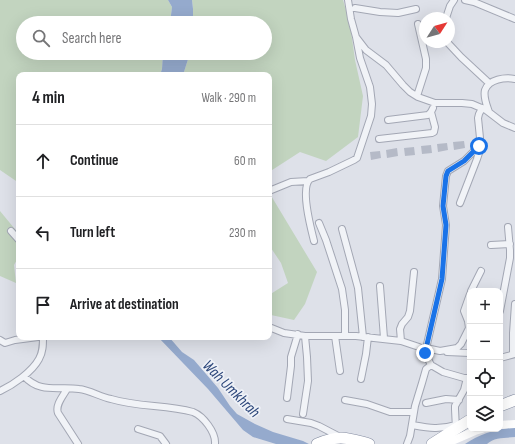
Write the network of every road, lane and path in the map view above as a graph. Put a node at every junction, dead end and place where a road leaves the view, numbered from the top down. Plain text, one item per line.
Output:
1 (348, 0) edge
2 (356, 0) edge
3 (454, 0) edge
4 (465, 0) edge
5 (355, 8) junction
6 (416, 9) dead end
7 (448, 12) edge
8 (351, 19) junction
9 (515, 19) edge
10 (418, 24) dead end
11 (356, 37) junction
12 (453, 48) edge
13 (515, 79) edge
14 (489, 84) junction
15 (417, 96) junction
16 (435, 103) junction
17 (482, 108) junction
18 (431, 112) junction
19 (489, 112) junction
20 (388, 120) dead end
21 (515, 128) edge
22 (379, 139) dead end
23 (479, 146) junction
24 (308, 181) junction
25 (272, 190) edge
26 (460, 203) dead end
27 (319, 223) dead end
28 (508, 227) dead end
29 (342, 230) dead end
30 (11, 231) dead end
31 (16, 237) edge
32 (314, 241) dead end
33 (510, 244) junction
34 (491, 245) dead end
35 (481, 271) dead end
36 (414, 272) dead end
37 (380, 286) dead end
38 (472, 288) edge
39 (503, 295) edge
40 (467, 302) edge
41 (515, 304) edge
42 (467, 319) edge
43 (469, 324) edge
44 (272, 328) edge
45 (298, 334) junction
46 (305, 336) junction
47 (335, 336) junction
48 (345, 336) junction
49 (365, 337) junction
50 (384, 338) junction
51 (0, 340) edge
52 (16, 340) edge
53 (43, 340) edge
54 (401, 341) junction
55 (425, 351) junction
56 (441, 351) junction
57 (467, 354) edge
58 (514, 354) edge
59 (503, 357) edge
60 (431, 365) junction
61 (340, 371) dead end
62 (24, 376) junction
63 (467, 378) edge
64 (361, 379) dead end
65 (467, 383) edge
66 (67, 389) junction
67 (0, 391) edge
68 (287, 398) dead end
69 (345, 400) dead end
70 (459, 400) junction
71 (515, 400) edge
72 (426, 403) dead end
73 (503, 405) edge
74 (414, 412) junction
75 (303, 414) dead end
76 (287, 419) dead end
77 (467, 422) edge
78 (412, 424) junction
79 (515, 424) edge
80 (503, 425) edge
81 (456, 427) junction
82 (138, 429) dead end
83 (473, 432) edge
84 (342, 438) junction
85 (78, 444) edge
86 (166, 444) edge
87 (215, 444) edge
88 (318, 444) edge
89 (369, 444) edge
90 (407, 444) edge
91 (432, 444) edge
92 (446, 444) edge

1 - 8 street
2 - 5 street
3 - 4 street
3 - 7 street
4 - 9 street
5 - 6 street
5 - 8 street
8 - 11 street
10 - 15 street
11 - 15 street
11 - 24 street
12 - 14 street
13 - 14 street
14 - 19 street
15 - 16 street
16 - 17 street
16 - 18 street
17 - 19 street
17 - 23 street
18 - 20 street
18 - 22 street
19 - 21 street
23 - 26 street
23 - 55 street
24 - 25 street
24 - 32 street
27 - 48 street
28 - 33 street
29 - 49 street
30 - 31 street
33 - 34 street
33 - 39 street
35 - 38 street
36 - 54 street
37 - 50 street
40 - 42 street
41 - 58 street
43 - 56 street
44 - 45 street
45 - 46 street
45 - 68 street
46 - 47 street
46 - 75 street
47 - 48 street
47 - 61 street
48 - 49 street
49 - 50 street
49 - 64 street
50 - 54 street
51 - 52 street
53 - 62 street
54 - 55 street
55 - 56 street
55 - 60 street
56 - 57 street
58 - 59 street
60 - 63 street
60 - 74 street
62 - 66 street
62 - 67 street
65 - 70 street
66 - 85 street
66 - 87 street
69 - 74 street
70 - 72 street
70 - 81 street
71 - 73 highway
74 - 78 street
76 - 84 street
77 - 81 highway
78 - 81 street
78 - 90 street
79 - 80 street
81 - 91 highway
82 - 86 street
83 - 92 street
84 - 88 highway
84 - 89 highway

